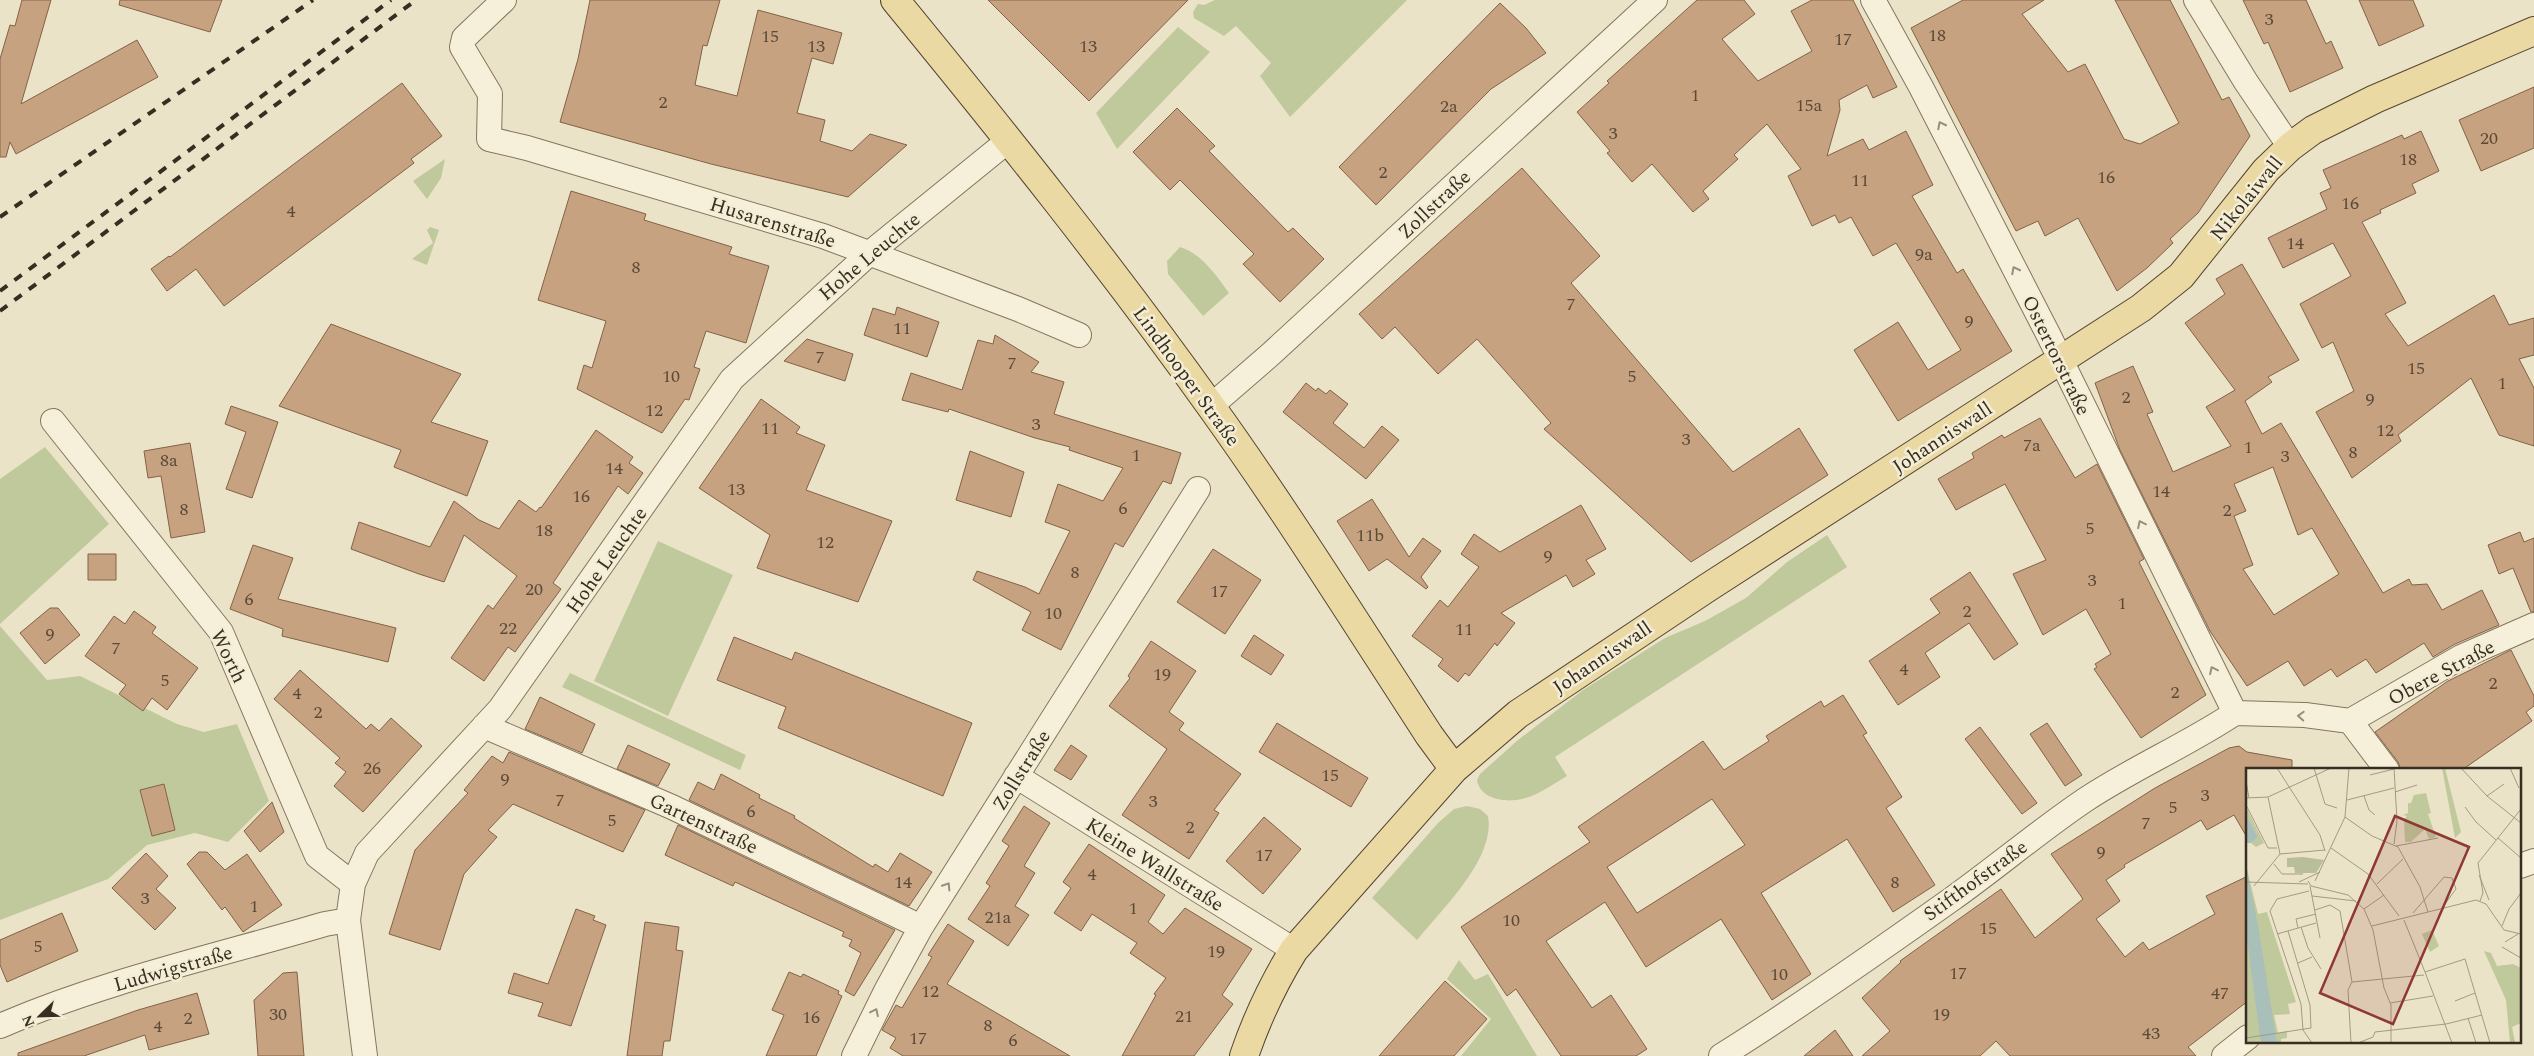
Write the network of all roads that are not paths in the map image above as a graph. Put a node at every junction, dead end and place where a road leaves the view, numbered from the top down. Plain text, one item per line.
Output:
1 (504, 0) edge
2 (896, 0) edge
3 (1655, 0) edge
4 (1873, 0) edge
5 (2196, 0) edge
6 (2534, 31) edge
7 (1009, 140) junction
8 (2290, 146) junction
9 (871, 252) junction
10 (1079, 335) dead end
11 (2060, 360) junction
12 (1211, 406) junction
13 (54, 421) dead end
14 (1198, 489) dead end
15 (2534, 625) edge
16 (2235, 713) junction
17 (2350, 721) junction
18 (484, 726) junction
19 (2385, 768) edge
20 (1454, 769) junction
21 (1016, 776) junction
22 (2534, 861) edge
23 (2522, 865) edge
24 (353, 884) junction
25 (348, 920) junction
26 (922, 927) junction
27 (1294, 950) junction
28 (0, 1026) edge
29 (2246, 1039) edge
30 (365, 1056) edge
31 (854, 1056) edge
32 (1244, 1056) edge
33 (1720, 1056) edge
34 (2224, 1056) edge

1 - 9 street, Husarenstraße
2 - 7 main road, Lindhooper Straße
3 - 12 street, Zollstraße
11 -> 4 street, Ostertorstraße
5 - 8 street
6 - 8 main road, Nikolaiwall
7 - 9 street, Hohe Leuchte
7 - 12 main road, Lindhooper Straße
8 - 11 main road, Nikolaiwall
9 - 10 street, Husarenstraße
9 - 18 street, Hohe Leuchte
16 -> 11 street, Ostertorstraße
11 - 20 main road, Johanniswall
12 - 20 main road, Lindhooper Straße
13 - 24 street, Worth
14 - 21 street, Zollstraße
15 - 17 street, Obere Straße
17 -> 16 street
16 - 33 street, Stifthofstraße
17 - 19 street
18 - 24 street, Hohe Leuchte
18 - 26 street, Gartenstraße
20 - 27 main road, Johanniswall
26 -> 21 street, Zollstraße
21 - 27 street, Kleine Wallstraße
22 - 23 street
24 - 25 street, Hohe Leuchte
25 - 28 street, Ludwigstraße
25 - 30 street, Hohe Leuchte
31 -> 26 street, Zollstraße
27 - 32 main road, Johanniswall
29 - 34 street

